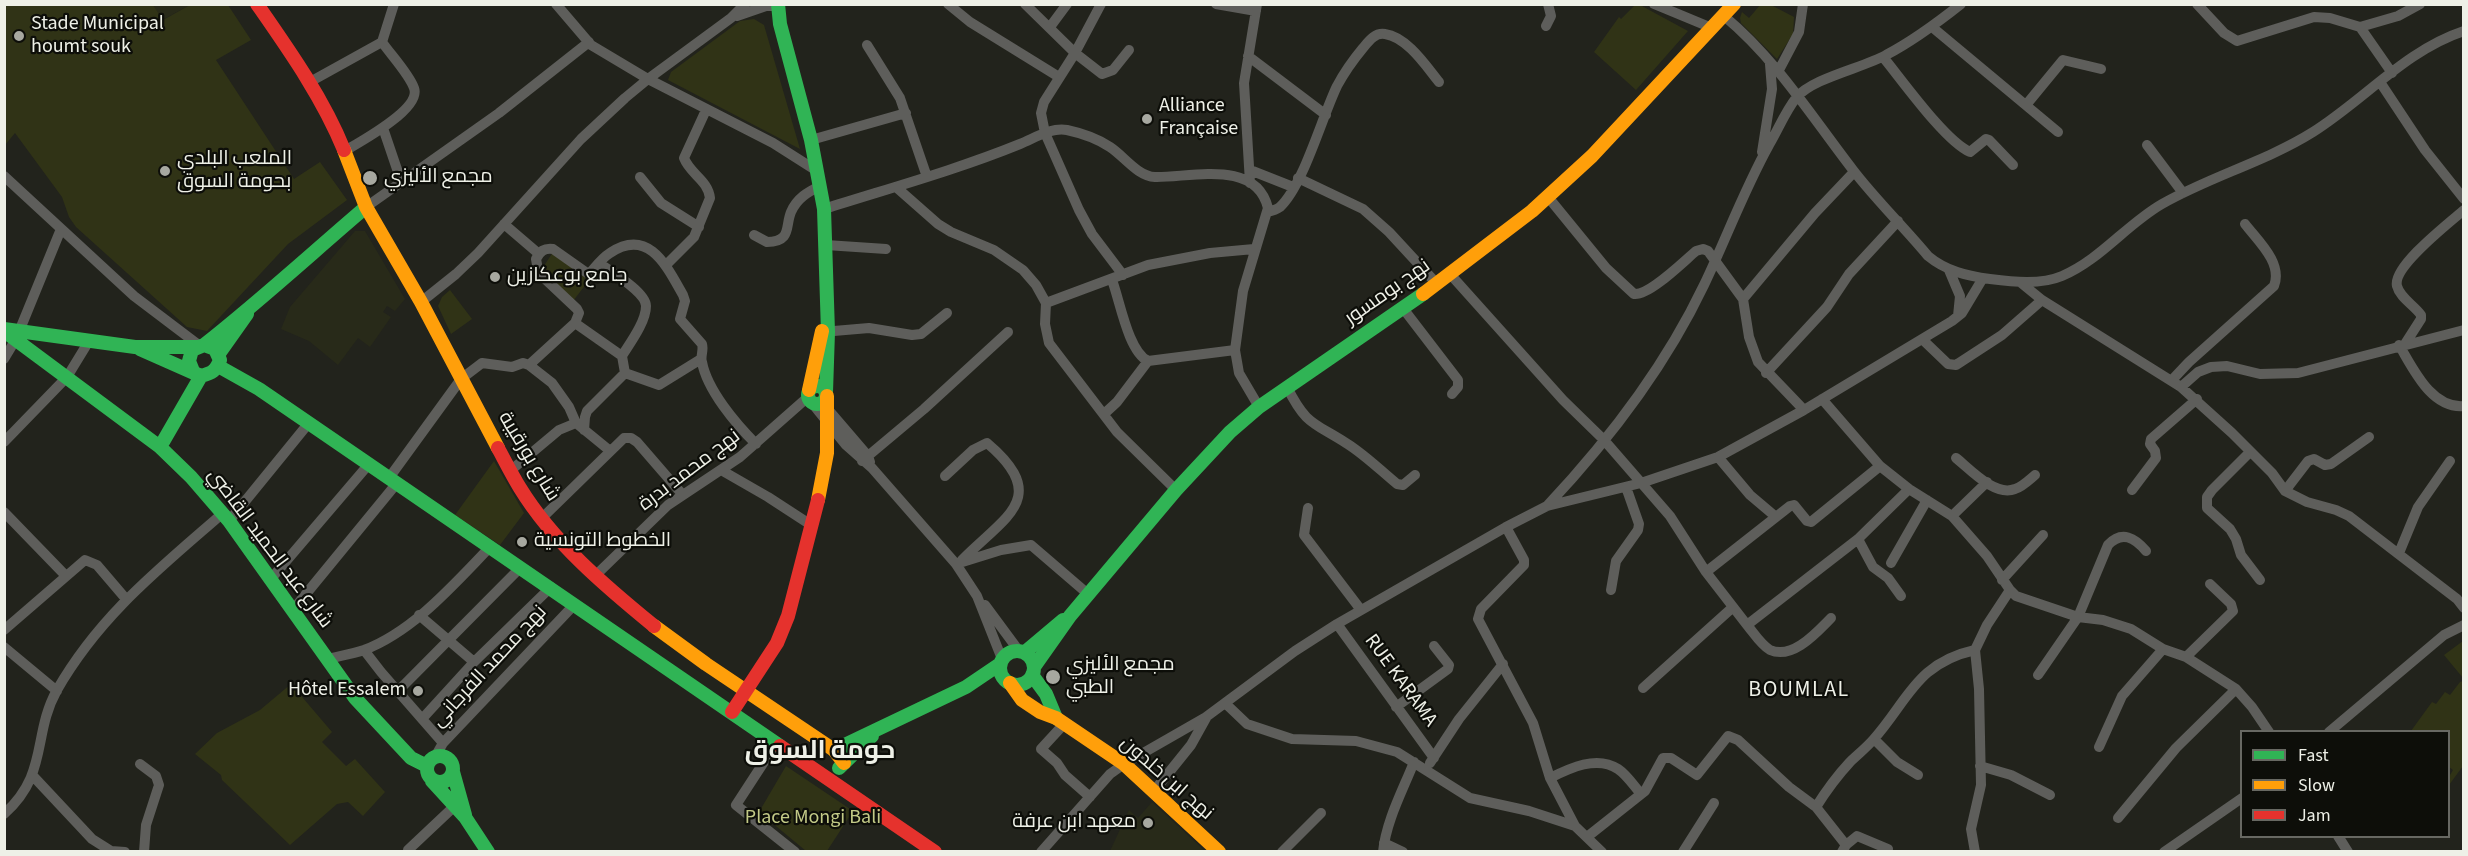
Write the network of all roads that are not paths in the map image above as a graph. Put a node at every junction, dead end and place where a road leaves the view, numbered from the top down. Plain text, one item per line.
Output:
1 (257, 4) edge
2 (394, 4) edge
3 (556, 4) edge
4 (745, 4) edge
5 (948, 4) edge
6 (1025, 4) edge
7 (1067, 4) edge
8 (1216, 4) edge
9 (1548, 4) edge
10 (1734, 4) edge
11 (1803, 4) edge
12 (1961, 4) edge
13 (2197, 4) edge
14 (2420, 4) edge
15 (778, 5) edge
16 (1099, 5) edge
17 (1660, 6) edge
18 (1256, 8) edge
19 (1724, 16) junction
20 (731, 18) junction
21 (1546, 26) dead end
22 (1050, 27) junction
23 (1932, 27) junction
24 (2360, 27) junction
25 (1713, 28) junction
26 (2463, 31) edge
27 (382, 42) junction
28 (589, 42) junction
29 (867, 45) dead end
30 (1129, 50) dead end
31 (1075, 52) junction
32 (1248, 56) junction
33 (1883, 57) junction
34 (1770, 64) junction
35 (2101, 69) dead end
36 (1778, 72) junction
37 (2392, 73) junction
38 (1059, 77) junction
39 (648, 79) junction
40 (1439, 82) dead end
41 (2380, 82) junction
42 (308, 83) junction
43 (1798, 96) junction
44 (2026, 105) junction
45 (706, 110) junction
46 (906, 113) junction
47 (1326, 114) junction
48 (383, 128) junction
49 (2058, 132) dead end
50 (1045, 133) junction
51 (811, 140) junction
52 (2147, 145) dead end
53 (343, 152) junction
54 (1761, 159) junction
55 (2013, 165) dead end
56 (1250, 170) junction
57 (817, 171) junction
58 (1854, 172) junction
59 (4, 176) edge
60 (640, 177) dead end
61 (927, 177) junction
62 (401, 181) junction
63 (1250, 183) junction
64 (1295, 183) junction
65 (820, 186) junction
66 (896, 187) junction
67 (2183, 193) junction
68 (1548, 197) junction
69 (2463, 199) edge
70 (366, 207) junction
71 (824, 209) junction
72 (2463, 210) edge
73 (1267, 212) junction
74 (1898, 221) junction
75 (504, 224) junction
76 (2245, 224) dead end
77 (699, 227) junction
78 (62, 229) junction
79 (754, 235) dead end
80 (826, 245) junction
81 (885, 249) dead end
82 (1254, 249) junction
83 (538, 254) junction
84 (1716, 260) junction
85 (599, 262) junction
86 (666, 265) junction
87 (1949, 270) junction
88 (1450, 274) junction
89 (1123, 275) junction
90 (1983, 278) junction
91 (1112, 280) junction
92 (2020, 282) junction
93 (1437, 284) junction
94 (1743, 299) junction
95 (2042, 300) junction
96 (421, 302) junction
97 (1046, 303) junction
98 (252, 307) junction
99 (1402, 307) junction
100 (947, 313) dead end
101 (1958, 316) junction
102 (575, 323) junction
103 (2463, 330) edge
104 (825, 332) junction
105 (1008, 332) dead end
106 (11, 333) edge
107 (1923, 340) junction
108 (89, 341) junction
109 (2402, 344) junction
110 (200, 346) junction
111 (135, 347) junction
112 (1235, 350) junction
113 (622, 356) junction
114 (4, 359) edge
115 (701, 359) junction
116 (218, 360) junction
117 (1148, 361) junction
118 (529, 364) junction
119 (197, 373) junction
120 (625, 373) junction
121 (1766, 373) junction
122 (67, 376) junction
123 (461, 379) junction
124 (2172, 380) junction
125 (1287, 387) junction
126 (2181, 387) junction
127 (1452, 394) dead end
128 (819, 398) junction
129 (1822, 399) junction
130 (2197, 399) junction
131 (2463, 406) edge
132 (1259, 407) junction
133 (1804, 410) junction
134 (1104, 414) junction
135 (827, 422) junction
136 (308, 424) junction
137 (580, 427) junction
138 (2369, 437) dead end
139 (1604, 440) junction
140 (4, 442) edge
141 (756, 444) junction
142 (160, 447) junction
143 (609, 450) junction
144 (2250, 452) junction
145 (1718, 457) junction
146 (1956, 458) dead end
147 (865, 459) junction
148 (2451, 461) dead end
149 (369, 464) junction
150 (1880, 466) junction
151 (510, 471) junction
152 (721, 471) junction
153 (1415, 475) dead end
154 (2035, 475) dead end
155 (945, 476) dead end
156 (393, 481) junction
157 (1987, 482) junction
158 (1641, 483) junction
159 (1626, 487) junction
160 (1909, 489) junction
161 (1176, 490) junction
162 (2132, 490) dead end
163 (2285, 491) junction
164 (682, 494) junction
165 (1927, 500) junction
166 (1547, 506) junction
167 (1308, 508) dead end
168 (4, 512) edge
169 (1952, 516) junction
170 (226, 517) junction
171 (1776, 517) junction
172 (542, 518) junction
173 (811, 525) junction
174 (1506, 527) junction
175 (2043, 535) dead end
176 (1858, 538) junction
177 (490, 546) junction
178 (2146, 551) dead end
179 (2399, 553) junction
180 (958, 563) junction
181 (1890, 563) dead end
182 (520, 568) junction
183 (1706, 572) junction
184 (66, 576) junction
185 (596, 576) junction
186 (270, 580) junction
187 (2002, 580) junction
188 (2260, 580) dead end
189 (2210, 584) dead end
190 (551, 587) junction
191 (1611, 590) dead end
192 (2010, 590) junction
193 (1088, 594) junction
194 (977, 596) junction
195 (1901, 596) dead end
196 (126, 598) junction
197 (574, 604) junction
198 (1732, 608) junction
199 (2463, 608) edge
200 (1361, 610) junction
201 (292, 611) junction
202 (419, 615) junction
203 (1070, 616) junction
204 (2078, 617) junction
205 (1831, 618) dead end
206 (1337, 624) junction
207 (1747, 625) junction
208 (2463, 625) edge
209 (4, 630) edge
210 (447, 639) junction
211 (1434, 646) dead end
212 (4, 647) edge
213 (2163, 649) junction
214 (364, 650) junction
215 (1975, 650) junction
216 (1022, 651) junction
217 (2186, 657) junction
218 (327, 658) junction
219 (474, 662) junction
220 (1001, 662) junction
221 (1503, 664) junction
222 (1033, 671) junction
223 (2038, 675) dead end
224 (1008, 683) junction
225 (966, 687) junction
226 (1643, 688) dead end
227 (2236, 689) junction
228 (746, 690) junction
229 (57, 691) junction
230 (397, 692) junction
231 (1225, 703) junction
232 (1396, 707) junction
233 (732, 712) junction
234 (1206, 717) junction
235 (422, 719) junction
236 (1060, 721) junction
237 (883, 726) junction
238 (2268, 730) edge
239 (2331, 730) edge
240 (1874, 740) junction
241 (777, 742) junction
242 (443, 743) junction
243 (2099, 747) dead end
244 (834, 750) junction
245 (1434, 758) junction
246 (431, 762) junction
247 (1414, 762) junction
248 (844, 763) junction
249 (141, 764) dead end
250 (1124, 764) junction
251 (1980, 766) junction
252 (1427, 769) junction
253 (453, 772) junction
254 (1918, 775) dead end
255 (33, 776) junction
256 (828, 778) junction
257 (1550, 778) junction
258 (432, 781) junction
259 (1154, 791) junction
260 (1641, 794) junction
261 (2050, 795) dead end
262 (1090, 797) junction
263 (2240, 799) edge
264 (457, 803) junction
265 (1714, 803) dead end
266 (1816, 807) junction
267 (1321, 813) dead end
268 (4, 814) edge
269 (2118, 818) dead end
270 (1575, 826) junction
271 (1587, 837) junction
272 (1384, 847) edge
273 (1844, 848) edge
274 (1888, 849) dead end
275 (408, 850) edge
276 (111, 851) edge
277 (125, 852) edge
278 (144, 852) edge
279 (488, 852) edge
280 (795, 852) edge
281 (935, 852) edge
282 (1041, 852) edge
283 (1219, 852) edge
284 (1282, 852) edge
285 (1403, 852) edge
286 (1602, 852) edge
287 (1683, 852) edge
288 (1975, 852) edge
289 (2164, 852) edge

1 - 42 main road, شارع بورقيبة
2 - 27 street
3 - 28 street
4 - 20 street
5 - 38 street
6 - 22 street
7 - 22 street
8 - 18 street
9 - 21 street
10 - 19 main road, نهج بومسور
11 - 36 street
12 - 23 street
13 - 24 street
14 - 24 street
15 - 20 street
15 - 51 main road
16 - 31 street
17 - 25 street
18 - 32 street
19 - 25 main road, نهج بومسور
19 - 34 street
20 - 39 street
22 - 31 street
23 - 33 street
23 - 44 street
24 - 37 street
25 - 68 main road, نهج بومسور
26 - 37 street
27 - 42 street
27 - 48 street
28 - 39 street
28 - 62 street
29 - 46 street
30 - 31 street
31 - 38 street
32 - 47 street
32 - 56 street
33 - 43 street
33 - 55 street
34 - 36 street
34 - 54 street
35 - 44 street
36 - 43 street
37 - 41 street
38 - 50 street
39 - 45 street
39 - 75 street
40 - 47 street
41 - 67 street
41 - 69 street
42 - 53 main road, شارع بورقيبة
43 - 54 street
43 - 58 street
44 - 49 street
45 - 57 street
45 - 77 street
46 - 51 street
46 - 61 street
47 - 64 street
48 - 53 street
48 - 62 street
50 - 61 street
50 - 63 street
50 - 89 street
51 - 57 main road
52 - 67 street
53 - 70 main road, شارع بورقيبة
54 - 84 street
56 - 63 street
56 - 64 street
57 - 65 main road
58 - 74 street
58 - 94 street
59 - 78 street
60 - 77 street
61 - 66 street
62 - 70 street
63 - 73 street
64 - 73 street
64 - 93 street
65 - 71 main road
65 - 79 street
66 - 71 street
66 - 97 street
67 - 92 street
68 - 84 street
68 - 88 main road, نهج بومسور
70 - 96 main road, شارع بورقيبة
70 - 98 main road
71 - 80 main road
72 - 109 street
73 - 82 street
74 - 87 street
74 - 121 street
75 - 83 street
75 - 96 street
76 - 124 street
77 - 86 street
78 - 106 street
78 - 110 street
80 - 81 street
80 - 104 main road
82 - 89 street
82 - 112 street
83 - 85 street
83 - 102 street
84 - 94 street
84 - 139 street
85 - 86 street
85 - 113 street
86 - 115 street
87 - 90 street
87 - 101 street
88 - 93 main road, نهج بومسور
88 - 139 street
89 - 91 street
90 - 92 street
90 - 101 street
91 - 97 street
91 - 117 street
92 - 95 street
93 - 99 main road, نهج بومسور
94 - 121 street
95 - 107 street
95 - 124 street
96 - 123 main road, شارع بورقيبة
97 - 134 street
98 - 110 main road
98 - 116 main road
99 - 125 main road, نهج بومسور
99 - 127 street
100 - 104 street
101 - 107 street
102 - 113 street
102 - 118 street
103 - 109 street
104 - 128 main road
105 - 147 street
106 - 108 main road
106 - 114 street
106 - 122 main road, شارع عبد الحميد القاضي
107 - 129 street
108 - 111 main road
108 - 122 street
109 - 126 street
109 - 131 street
110 - 111 main road
110 - 116 main road
110 - 119 main road
111 - 119 main road
112 - 117 street
112 - 132 street
113 - 120 street
115 - 120 street
115 - 141 street
116 - 119 main road
116 - 136 main road
117 - 134 street
118 - 123 street
118 - 137 street
119 - 142 main road
120 - 137 street
121 - 133 street
122 - 140 street
122 - 142 main road, شارع عبد الحميد القاضي
123 - 151 main road, شارع بورقيبة
123 - 156 street
124 - 126 street
125 - 132 main road, نهج بومسور
125 - 153 street
126 - 130 street
128 - 135 main road
128 - 141 street, نهج محمد بدرة
128 - 147 street
129 - 133 street
129 - 150 street
130 - 144 street
130 - 162 street
132 - 161 main road, نهج بومسور
133 - 145 street
134 - 161 street
135 - 147 street
135 - 173 main road
136 - 149 main road
136 - 170 street
137 - 143 street
137 - 151 street
138 - 163 street
139 - 158 street
139 - 166 street
141 - 152 street, نهج محمد بدرة
142 - 170 main road, شارع عبد الحميد القاضي
143 - 164 street
143 - 172 street
144 - 163 street
144 - 188 street
145 - 158 street
145 - 171 street
146 - 157 street
147 - 180 street
148 - 179 street
149 - 156 main road
149 - 186 street
150 - 160 street
150 - 171 street
151 - 172 main road, شارع بورقيبة
152 - 164 street, نهج محمد بدرة
152 - 173 street
154 - 157 street
155 - 180 street
156 - 177 main road
156 - 201 street
157 - 169 street
158 - 159 street
158 - 183 street
159 - 166 street
159 - 191 street
160 - 165 street
160 - 176 street
161 - 193 main road, نهج بومسور
163 - 179 street
164 - 185 street, نهج محمد بدرة
165 - 169 street
165 - 181 street
166 - 174 street
167 - 200 street
168 - 184 street
169 - 187 street
170 - 186 main road, شارع عبد الحميد القاضي
170 - 196 street
171 - 183 street
172 - 185 main road, شارع بورقيبة
173 - 228 main road
174 - 200 street
174 - 221 street
175 - 187 street
176 - 195 street
176 - 207 street
177 - 182 main road
177 - 202 street
178 - 204 street
179 - 199 street
180 - 193 street
180 - 194 street
182 - 190 main road
182 - 210 street
183 - 198 street
184 - 196 street
184 - 209 street
185 - 228 main road, شارع بورقيبة
186 - 201 main road, شارع عبد الحميد القاضي
187 - 192 street
189 - 217 street
190 - 197 main road
190 - 219 street
192 - 204 street
192 - 215 street
193 - 203 main road, نهج بومسور
194 - 216 street
194 - 220 street
196 - 229 street
197 - 233 main road
197 - 242 street, نهج محمد الفرجاني
198 - 207 street
198 - 226 street
200 - 206 street
201 - 218 main road, شارع عبد الحميد القاضي
202 - 210 street
202 - 214 street
203 - 216 main road, نهج بومسور
203 - 222 main road, نهج بومسور
204 - 213 street
204 - 223 street
205 - 207 street
206 - 231 street
206 - 232 street, RUE KARAMA
208 - 239 street
210 - 219 street
210 - 230 street
211 - 232 street
212 - 229 street
213 - 217 street
213 - 243 street
214 - 218 street
214 - 230 street
215 - 240 street
215 - 251 street
216 - 220 main road, نهج بومسور
216 - 222 main road
217 - 227 street
218 - 246 main road, شارع عبد الحميد القاضي
219 - 235 street
220 - 224 main road
220 - 225 main road, نهج بومسور
221 - 245 street
221 - 257 street
222 - 224 main road, نهج بومسور
222 - 236 main road
224 - 225 main road, نهج بومسور
224 - 236 main road, نهج ابن خلدون
225 - 237 main road, نهج بومسور
227 - 238 street
227 - 269 street
228 - 233 main road
228 - 244 main road, شارع بورقيبة
229 - 255 street
230 - 235 street
231 - 234 street
231 - 247 street
232 - 245 street, RUE KARAMA
233 - 241 main road
234 - 250 street
234 - 259 street
235 - 242 street
236 - 250 main road, نهج ابن خلدون
236 - 262 street
237 - 244 main road, نهج بومسور
237 - 248 main road, نهج بومسور
240 - 254 street
240 - 266 street
241 - 256 main road
241 - 280 street
242 - 246 street, نهج محمد الفرجاني
244 - 248 main road, شارع بورقيبة
245 - 252 street
246 - 253 main road
246 - 258 main road
247 - 252 street
247 - 272 street
248 - 256 main road, نهج بومسور
249 - 278 street
250 - 259 main road, نهج ابن خلدون
250 - 262 street
251 - 261 street
251 - 288 street
252 - 270 street
253 - 258 main road
253 - 264 main road
255 - 268 street
255 - 276 street
256 - 281 main road
257 - 260 street
257 - 270 street
258 - 264 main road
259 - 283 main road, نهج ابن خلدون
260 - 266 street
260 - 271 street
262 - 282 street
263 - 289 street
264 - 275 street
264 - 279 main road
265 - 287 street
266 - 273 street
267 - 284 street
270 - 271 street
271 - 286 street
272 - 285 street
273 - 274 street
276 - 277 street

